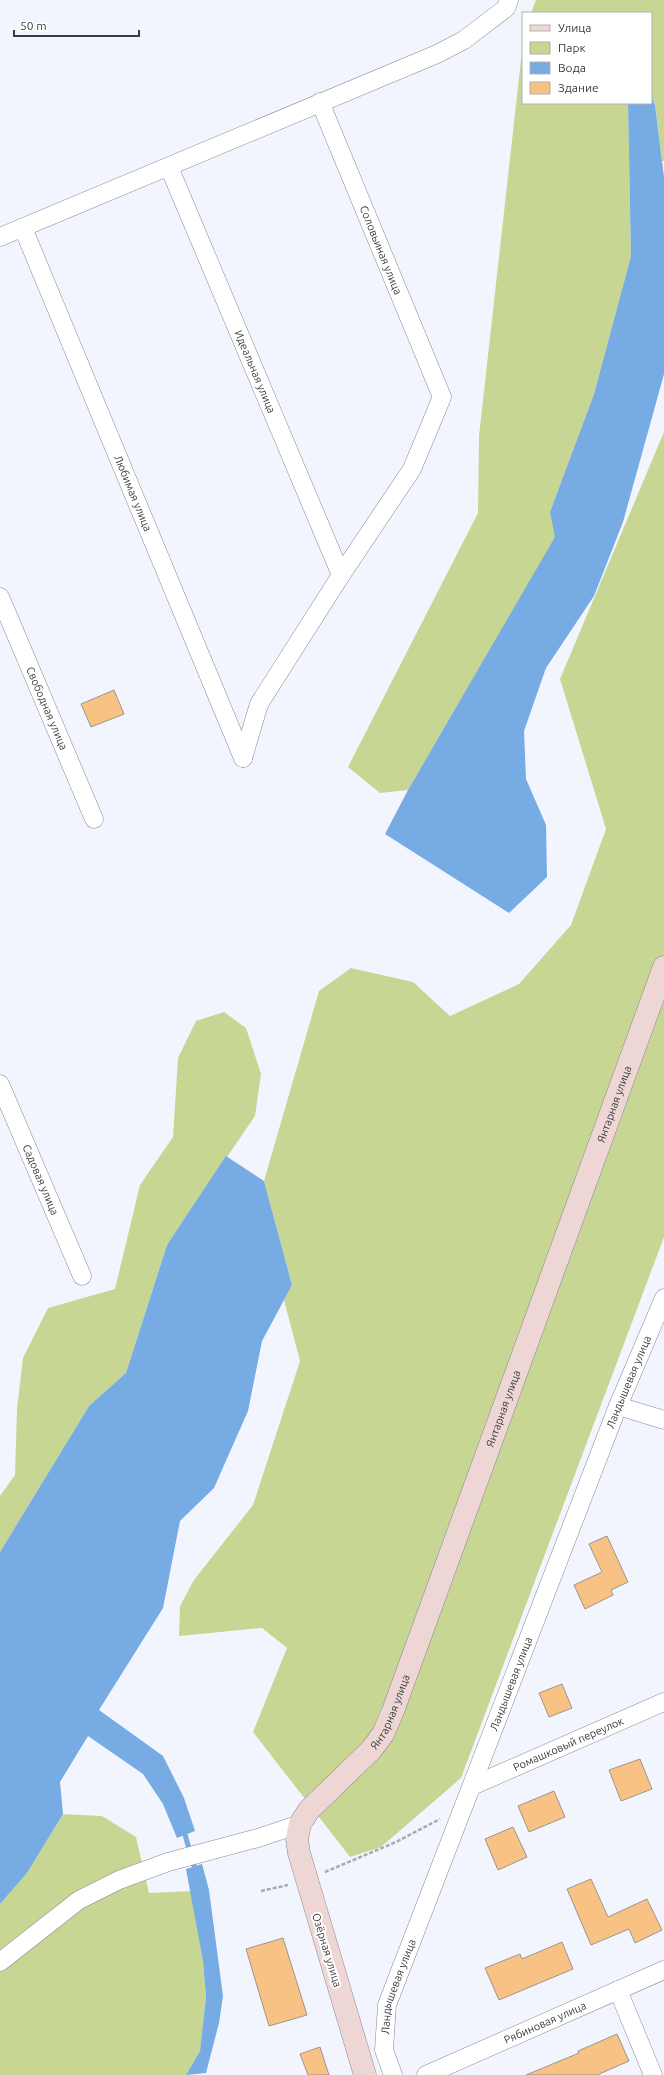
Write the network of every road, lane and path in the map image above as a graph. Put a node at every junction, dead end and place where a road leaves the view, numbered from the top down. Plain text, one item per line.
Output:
1 (509, 0) edge
2 (320, 102) junction
3 (169, 167) junction
4 (23, 228) junction
5 (0, 237) edge
6 (341, 575) junction
7 (0, 597) edge
8 (94, 819) dead end
9 (664, 967) edge
10 (0, 1084) edge
11 (82, 1276) dead end
12 (664, 1298) edge
13 (618, 1406) junction
14 (664, 1420) edge
15 (664, 1702) edge
16 (472, 1786) junction
17 (464, 1807) junction
18 (300, 1824) junction
19 (307, 1880) junction
20 (261, 1891) dead end
21 (0, 1962) edge
22 (664, 1970) edge
23 (618, 1990) junction
24 (364, 2075) edge
25 (392, 2075) edge
26 (426, 2075) edge
27 (653, 2075) edge

1 - 2 street
2 - 3 street
2 - 6 street, Соловьиная улица
3 - 4 street
3 - 6 street, Идеальная улица
4 - 5 street
4 - 6 street, Любимая улица
7 - 8 street, Свободная улица
9 - 18 street, Янтарная улица
10 - 11 street, Садовая улица
12 - 13 street, Ландышевая улица
13 - 14 street
13 - 16 street, Ландышевая улица
15 - 16 street, Ромашковый переулок
16 - 17 street, Ландышевая улица
17 - 19 path
17 - 25 street, Ландышевая улица
18 - 19 street, Озёрная улица
18 - 21 street
19 - 20 path
19 - 24 street, Озёрная улица
22 - 23 street, Рябиновая улица
23 - 26 street, Рябиновая улица
23 - 27 street

